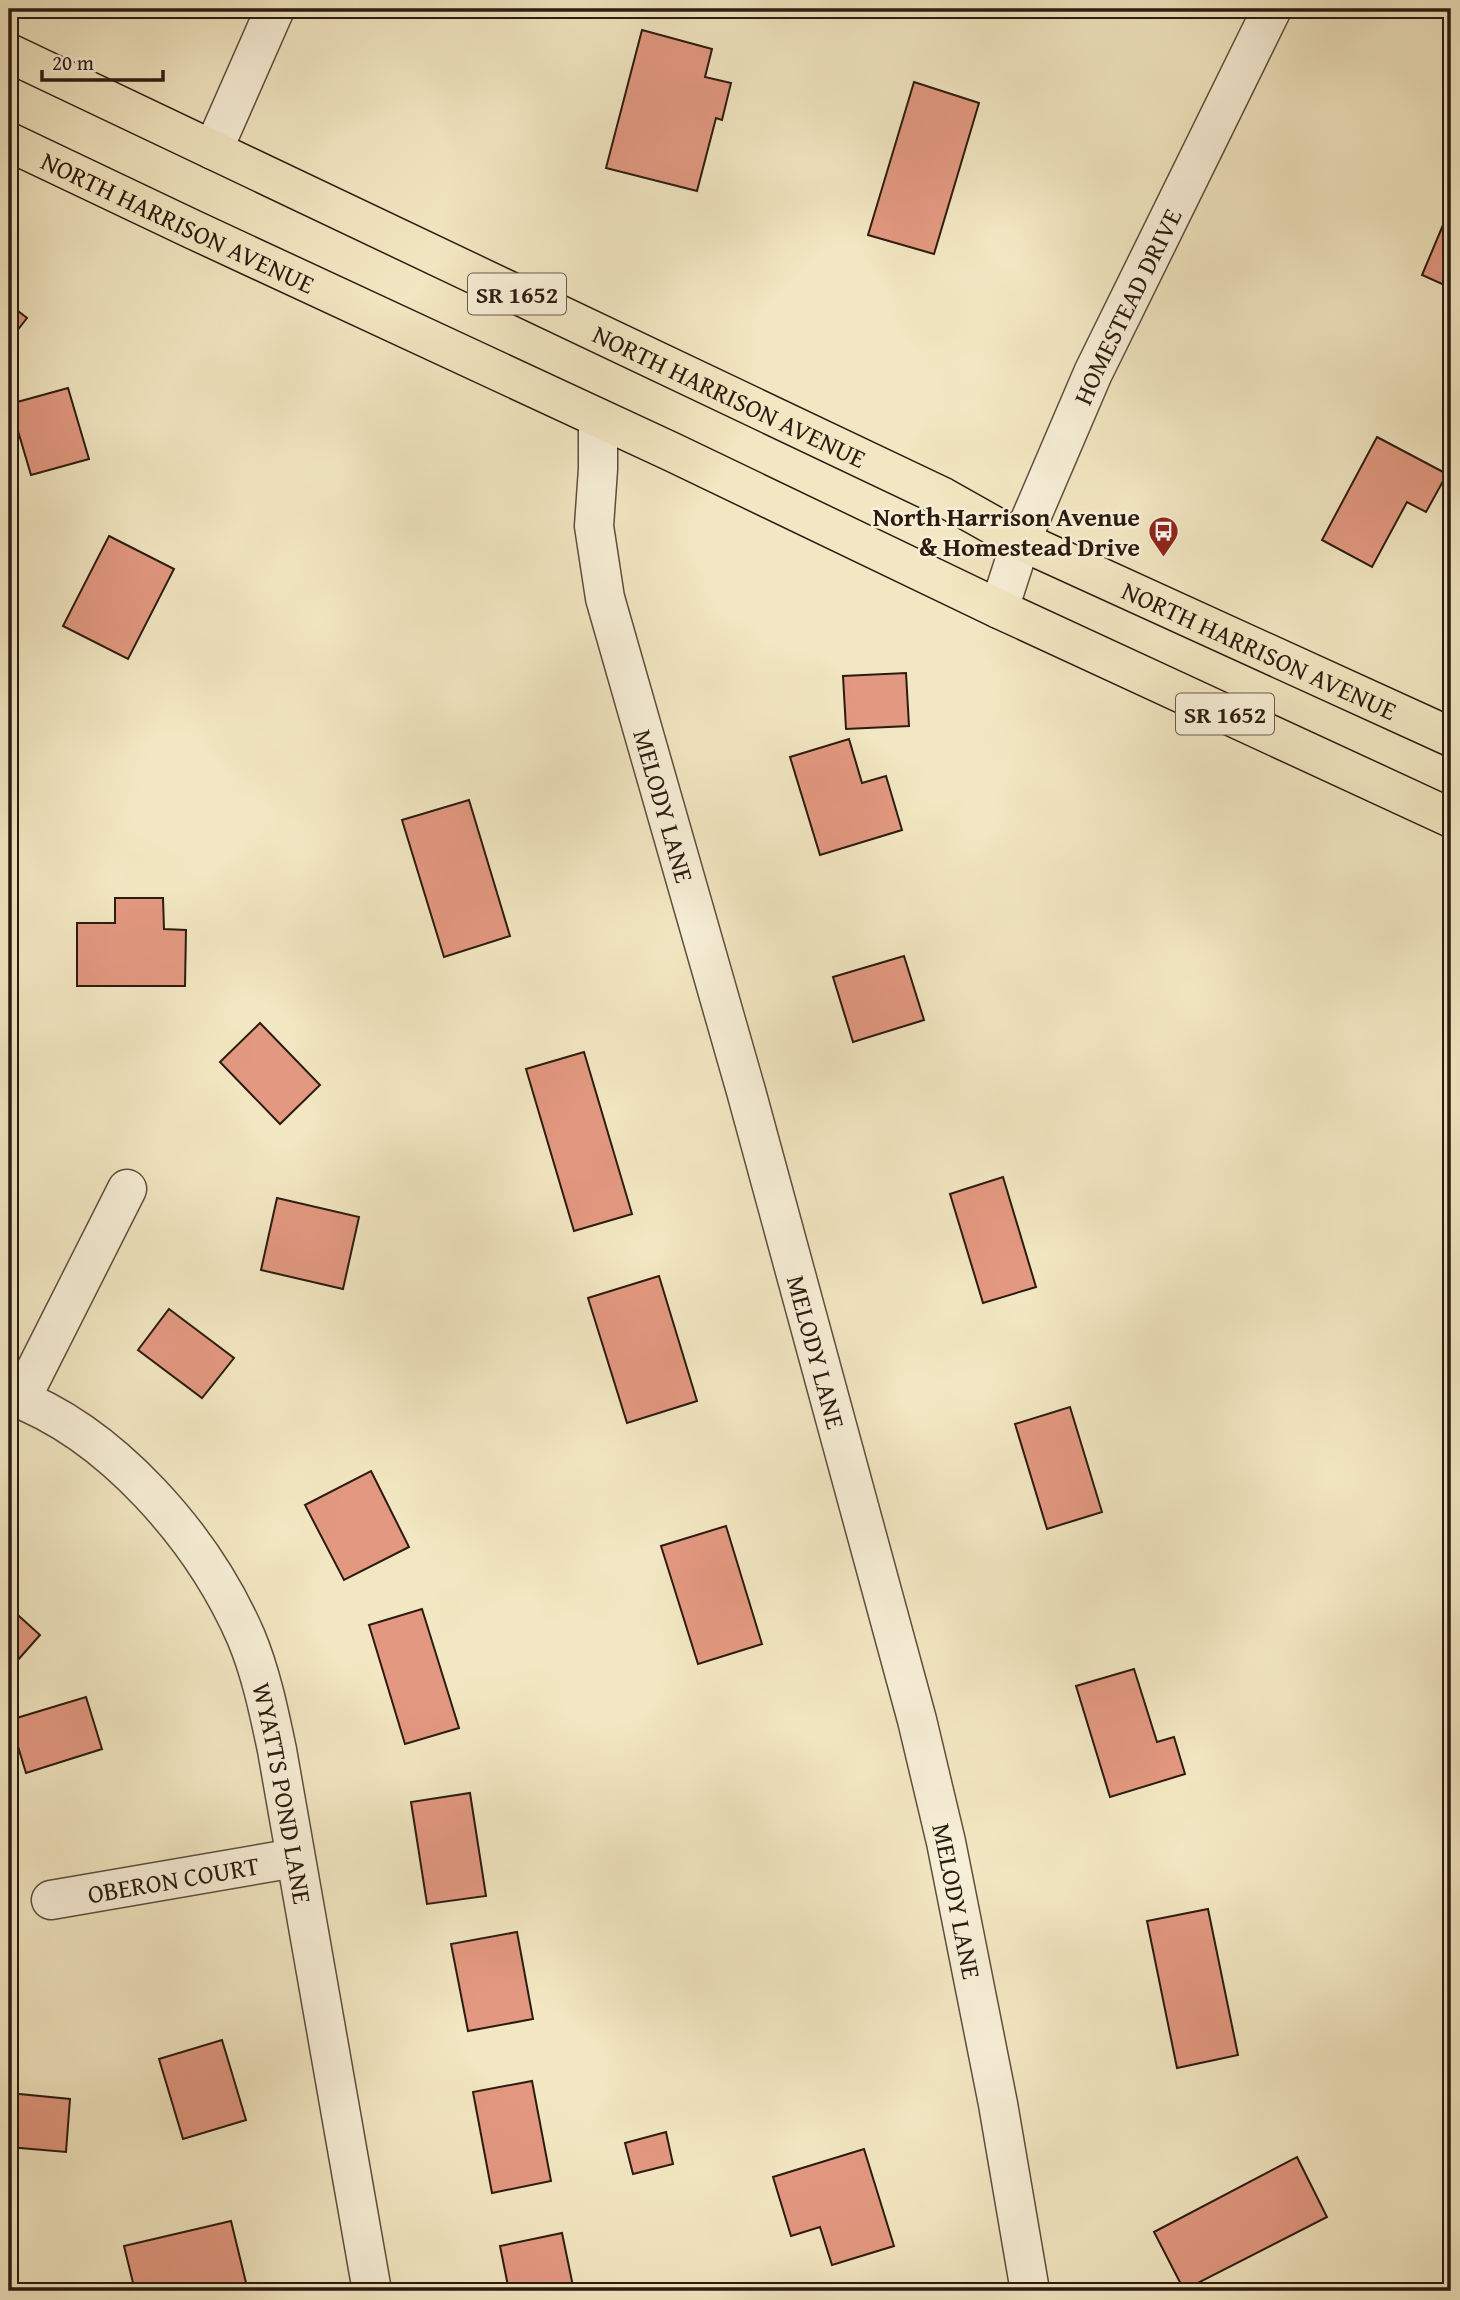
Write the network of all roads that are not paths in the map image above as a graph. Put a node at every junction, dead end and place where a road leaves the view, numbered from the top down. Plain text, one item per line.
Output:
1 (275, 9) edge
2 (1272, 9) edge
3 (9, 53) edge
4 (9, 142) edge
5 (213, 150) junction
6 (598, 418) junction
7 (1021, 541) junction
8 (999, 610) junction
9 (1451, 737) edge
10 (1451, 818) edge
11 (127, 1189) dead end
12 (15, 1397) edge
13 (295, 1858) junction
14 (51, 1900) dead end
15 (372, 2291) edge
16 (1030, 2291) edge

1 - 5 street
2 - 7 street, HOMESTEAD DRIVE
3 - 5 main road, NORTH HARRISON AVENUE / SR 1652
4 - 6 main road, NORTH HARRISON AVENUE / SR 1652
5 - 7 main road, NORTH HARRISON AVENUE / SR 1652
6 - 8 main road, NORTH HARRISON AVENUE / SR 1652
6 - 16 street, MELODY LANE
7 - 8 street, HOMESTEAD DRIVE
7 - 9 main road, NORTH HARRISON AVENUE / SR 1652
8 - 10 main road, NORTH HARRISON AVENUE / SR 1652
11 - 12 street
12 - 13 street, WYATTS POND LANE
13 - 14 street, OBERON COURT
13 - 15 street, WYATTS POND LANE

